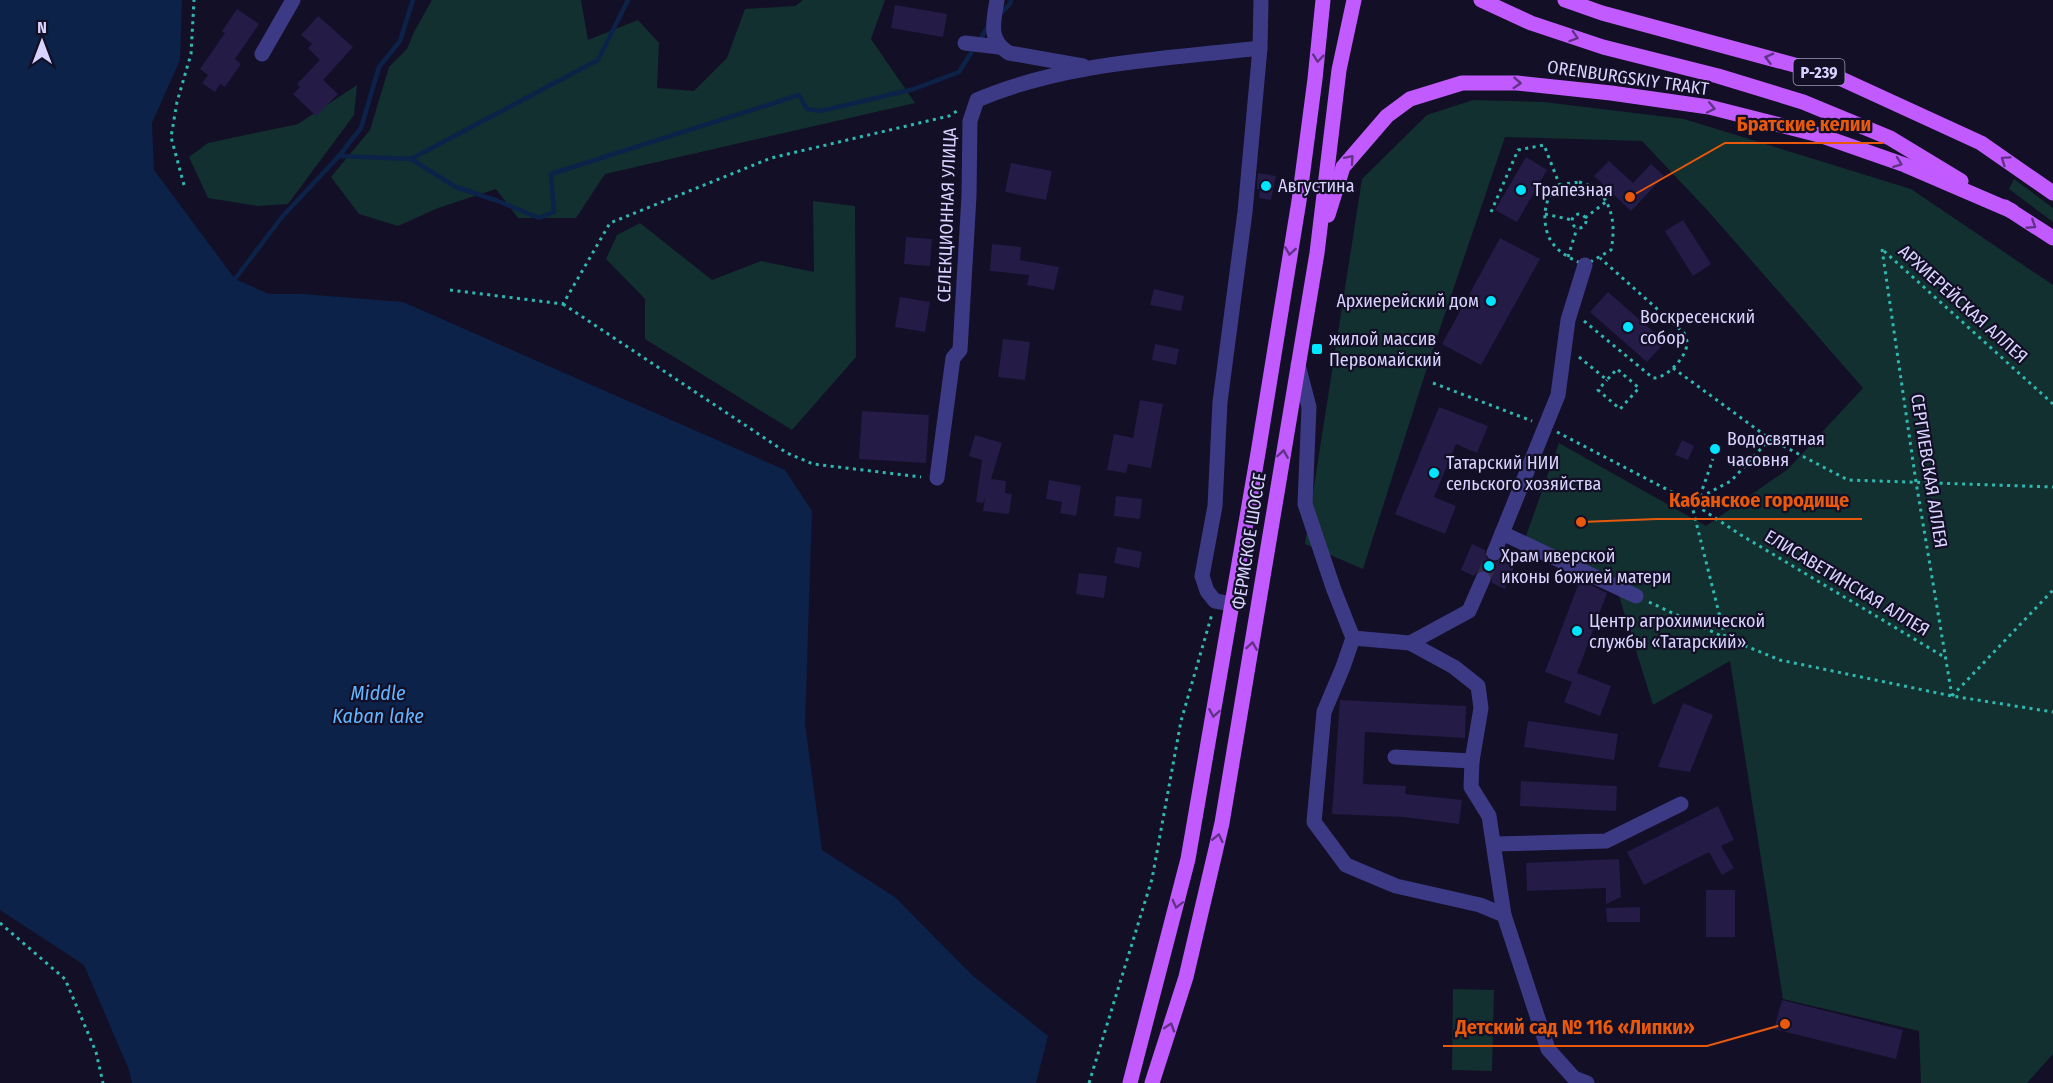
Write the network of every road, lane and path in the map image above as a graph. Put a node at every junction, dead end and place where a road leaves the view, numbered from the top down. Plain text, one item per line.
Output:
1 (194, 0) edge
2 (293, 0) edge
3 (997, 0) edge
4 (1262, 0) edge
5 (1323, 0) edge
6 (1354, 0) edge
7 (1481, 0) edge
8 (1565, 0) edge
9 (965, 43) dead end
10 (999, 47) junction
11 (1260, 48) junction
12 (262, 54) dead end
13 (1089, 67) junction
14 (977, 100) junction
15 (184, 185) dead end
16 (1560, 186) junction
17 (2053, 193) edge
18 (1607, 201) junction
19 (2012, 211) junction
20 (1491, 212) dead end
21 (1545, 214) junction
22 (1585, 218) junction
23 (1572, 220) junction
24 (1576, 228) junction
25 (2053, 238) edge
26 (1882, 249) joint
27 (1317, 253) junction
28 (1569, 257) junction
29 (1600, 258) junction
30 (1585, 265) junction
31 (450, 290) dead end
32 (563, 304) junction
33 (1572, 310) junction
34 (1565, 345) junction
35 (1298, 362) junction
36 (1673, 368) junction
37 (1606, 380) junction
38 (1432, 383) dead end
39 (2053, 404) edge
40 (1546, 426) junction
41 (1770, 439) junction
42 (1713, 459) dead end
43 (937, 478) joint
44 (1916, 482) junction
45 (2053, 487) edge
46 (1700, 498) junction
47 (1691, 502) junction
48 (1502, 533) junction
49 (1494, 554) tunnel mouth
50 (1483, 579) tunnel mouth
51 (2053, 590) edge
52 (1636, 596) joint
53 (1215, 601) junction
54 (1233, 604) junction
55 (1353, 638) junction
56 (1726, 638) junction
57 (1410, 643) junction
58 (1946, 658) junction
59 (1952, 696) junction
60 (2053, 711) edge
61 (1395, 758) dead end
62 (1472, 761) junction
63 (1681, 804) dead end
64 (1495, 844) junction
65 (1504, 915) junction
66 (0, 923) edge
67 (103, 1083) edge
68 (1089, 1083) edge
69 (1130, 1083) edge
70 (1152, 1083) edge
71 (1587, 1083) edge

1 - 15 path
2 - 12 street
3 - 10 street
4 - 11 street
5 -> 54 main road, ФЕРМСКОЕ ШОССЕ
6 - 27 main road, ФЕРМСКОЕ ШОССЕ
7 -> 19 main road, ORENBURGSKIY TRAKT / Р-239
17 -> 8 main road, Р-239
9 - 10 street
10 - 13 street
11 - 13 street
11 - 53 street
13 - 14 street
14 - 32 path
14 - 43 street, СЕЛЕКЦИОННАЯ УЛИЦА
16 - 18 path
16 - 20 path
16 - 21 path
18 - 22 path
18 - 29 path
19 -> 25 main road, ORENBURGSKIY TRAKT / Р-239
27 -> 19 main road, ORENBURGSKIY TRAKT
21 - 23 path
21 - 28 path
22 - 23 path
22 - 24 path
23 - 24 path
24 - 28 path
26 - 39 path, АРХИЕРЕЙСКАЯ АЛЛЕЯ
26 - 44 path, СЕРГИЕВСКАЯ АЛЛЕЯ
27 - 35 main road, ФЕРМСКОЕ ШОССЕ
28 - 30 path
29 - 30 path
29 - 36 path
30 - 33 street
31 - 32 path
32 - 43 path
33 - 34 street
33 - 36 path
34 - 37 path
34 - 40 street
35 - 55 street
70 -> 35 main road, ФЕРМСКОЕ ШОССЕ
36 - 41 path
37 - 37 path
38 - 40 path, ЕЛИСАВЕТИНСКАЯ АЛЛЕЯ
40 - 47 path, ЕЛИСАВЕТИНСКАЯ АЛЛЕЯ
40 - 48 street
41 - 44 path
41 - 46 path
42 - 46 path
44 - 45 path
44 - 58 path, СЕРГИЕВСКАЯ АЛЛЕЯ
46 - 47 path
47 - 56 path
47 - 58 path, ЕЛИСАВЕТИНСКАЯ АЛЛЕЯ
48 - 49 street
48 - 52 street
50 - 57 street
51 - 59 path
52 - 56 path
53 - 54 street
53 - 68 path
54 -> 69 main road, ФЕРМСКОЕ ШОССЕ
55 - 57 street
55 - 65 street
56 - 59 path
57 - 62 street
58 - 59 path, СЕРГИЕВСКАЯ АЛЛЕЯ
59 - 60 path
61 - 62 street
62 - 64 street
63 - 64 street
64 - 65 street
65 - 71 street
66 - 67 path

